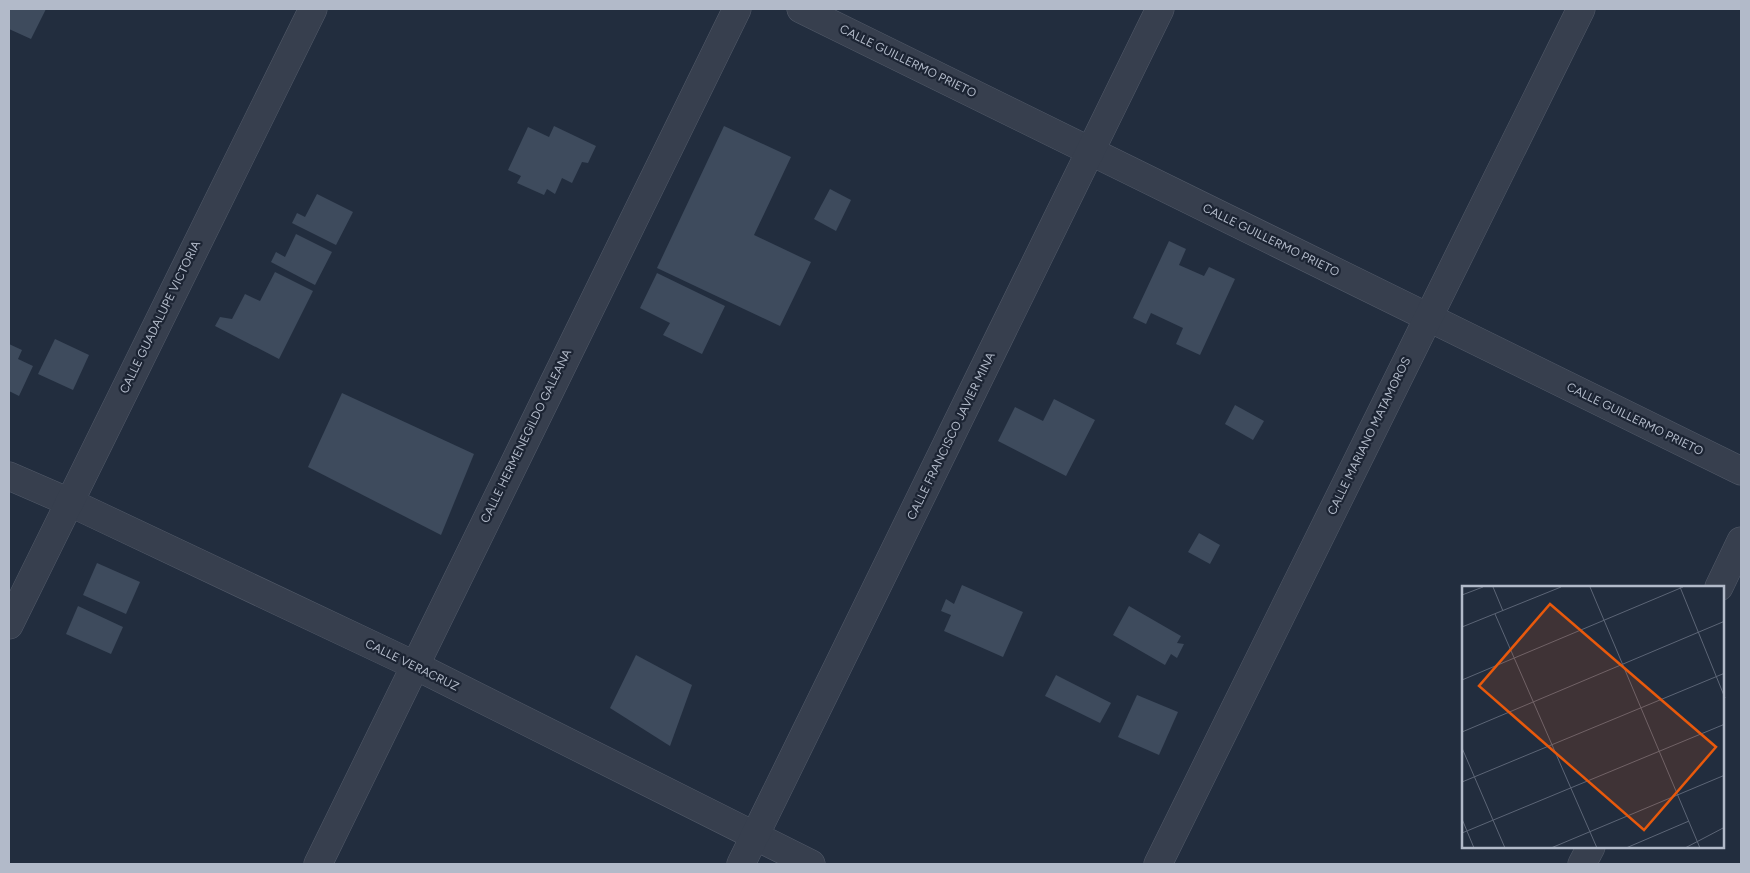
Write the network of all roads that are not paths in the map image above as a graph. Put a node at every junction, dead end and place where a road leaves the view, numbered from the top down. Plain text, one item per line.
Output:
1 (312, 9) edge
2 (737, 9) edge
3 (801, 9) edge
4 (1160, 9) edge
5 (1581, 9) edge
6 (1090, 151) junction
7 (1428, 317) junction
8 (1741, 471) edge
9 (9, 476) edge
10 (69, 502) junction
11 (1741, 541) edge
12 (1719, 586) edge
13 (9, 625) edge
14 (414, 665) junction
15 (754, 837) junction
16 (1590, 848) edge
17 (318, 864) edge
18 (741, 864) edge
19 (811, 864) edge
20 (1158, 864) edge
21 (1582, 864) edge

1 - 10 street, CALLE GUADALUPE VICTORIA
2 - 14 street, CALLE HERMENEGILDO GALEANA
3 - 6 street, CALLE GUILLERMO PRIETO
4 - 6 street, CALLE FRANCISCO JAVIER MINA
5 - 7 street, CALLE MARIANO MATAMOROS
6 - 7 street, CALLE GUILLERMO PRIETO
6 - 15 street, CALLE FRANCISCO JAVIER MINA
7 - 8 street, CALLE GUILLERMO PRIETO
7 - 20 street, CALLE MARIANO MATAMOROS
9 - 10 street, CALLE VERACRUZ
10 - 13 street, CALLE GUADALUPE VICTORIA
10 - 14 street, CALLE VERACRUZ
11 - 12 street
14 - 15 street, CALLE VERACRUZ
14 - 17 street, CALLE HERMENEGILDO GALEANA
15 - 18 street, CALLE FRANCISCO JAVIER MINA
15 - 19 street, CALLE VERACRUZ
16 - 21 street

